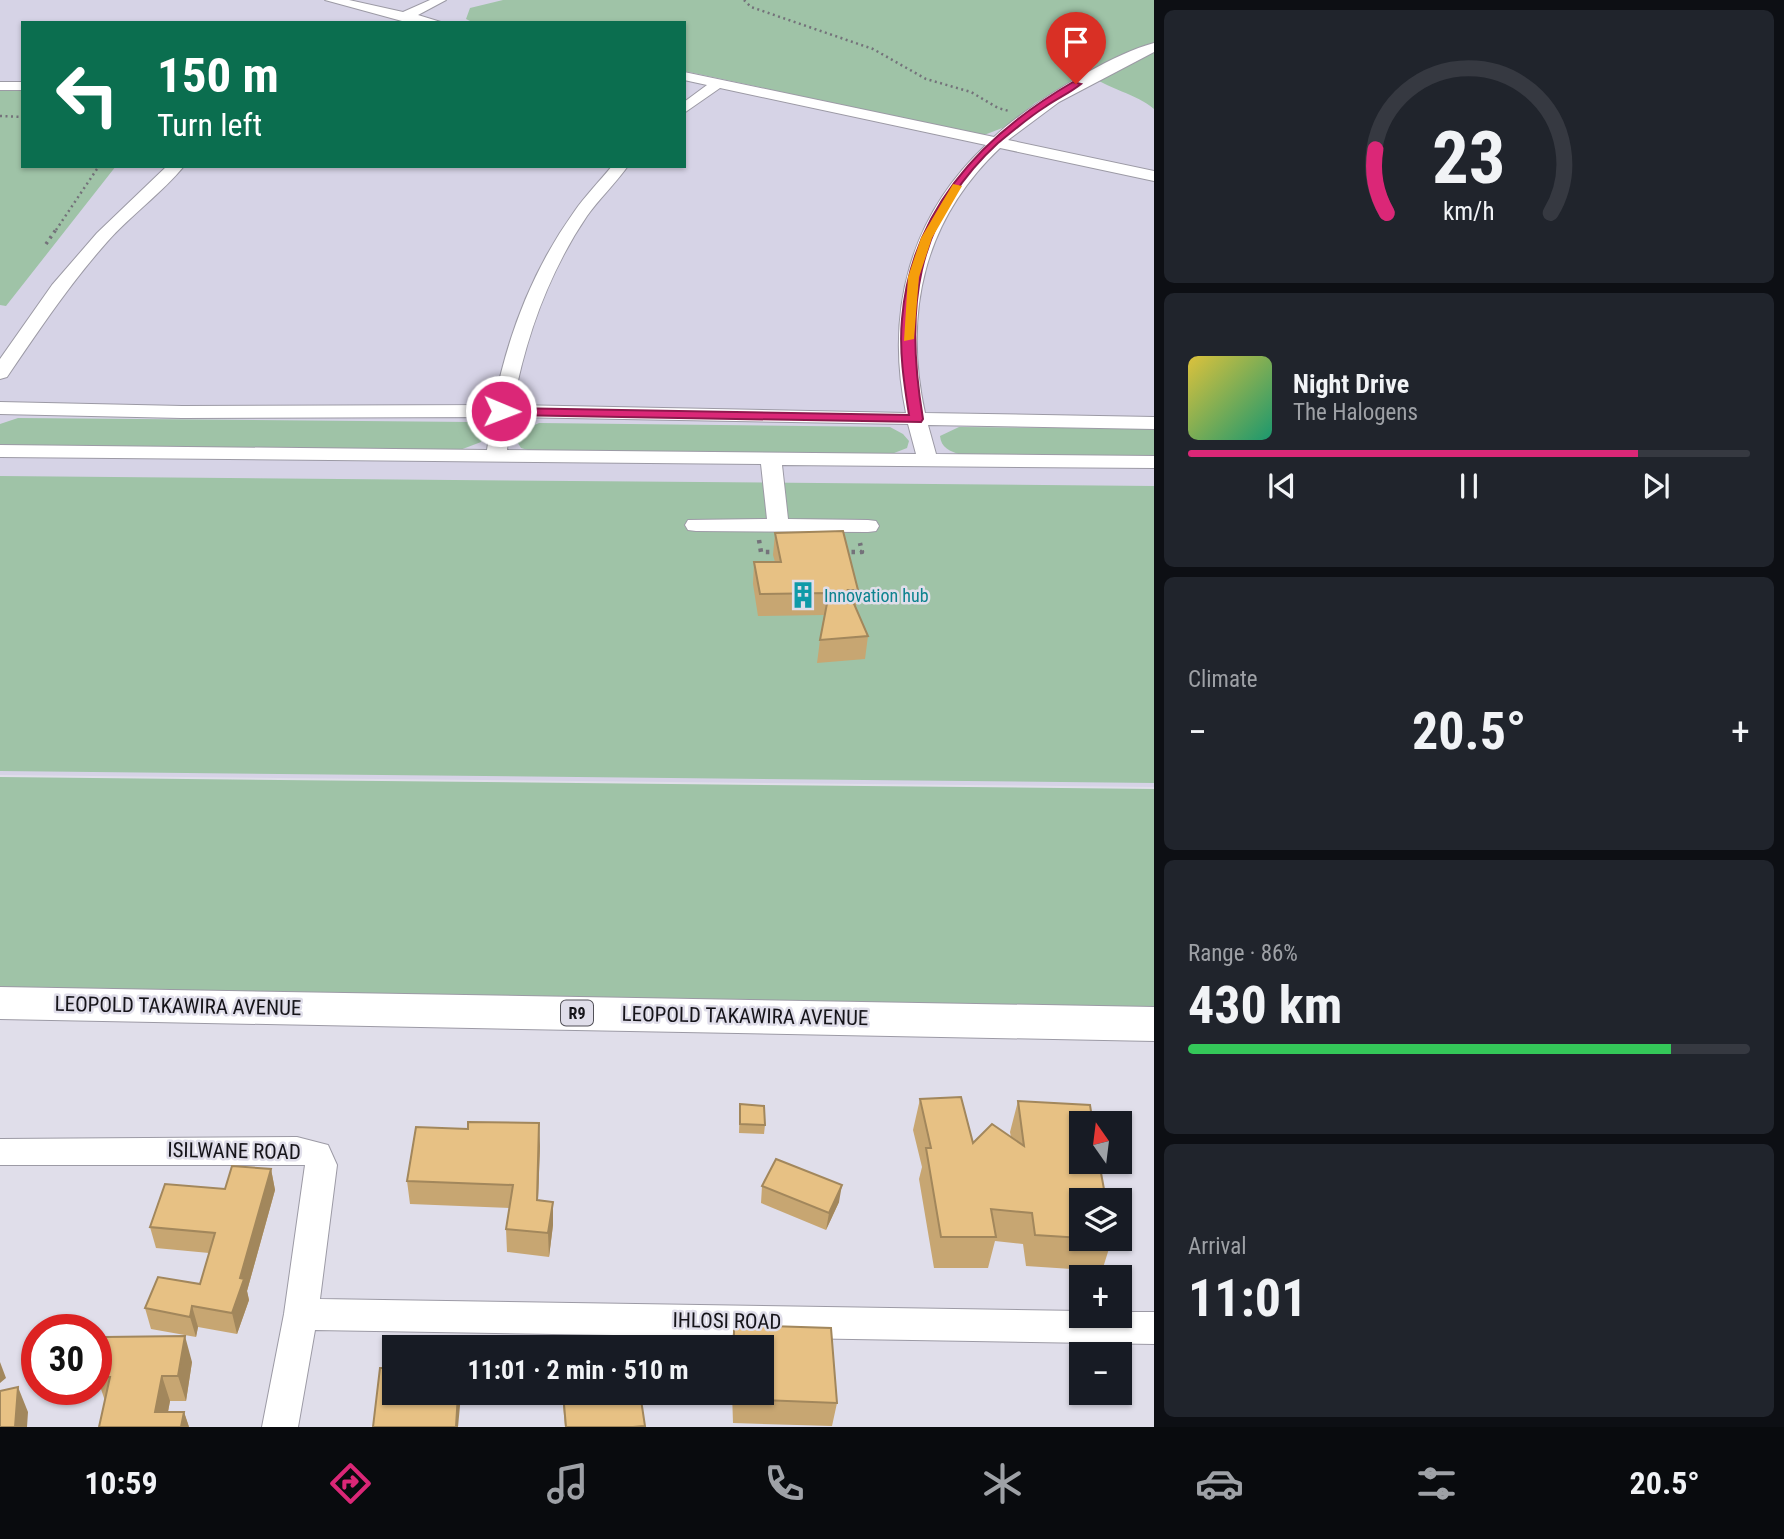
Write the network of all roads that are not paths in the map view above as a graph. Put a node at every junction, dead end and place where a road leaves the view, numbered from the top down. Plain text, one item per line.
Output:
1 (331, 0) edge
2 (438, 0) edge
3 (406, 16) junction
4 (397, 21) edge
5 (429, 21) edge
6 (1154, 47) edge
7 (686, 76) edge
8 (718, 83) junction
9 (0, 86) edge
10 (21, 86) edge
11 (686, 107) edge
12 (994, 142) junction
13 (174, 168) edge
14 (618, 168) edge
15 (1154, 176) edge
16 (0, 373) edge
17 (0, 408) edge
18 (501, 411) junction
19 (916, 419) junction
20 (1154, 424) edge
21 (0, 451) edge
22 (496, 457) junction
23 (771, 459) junction
24 (928, 460) junction
25 (1154, 462) edge
26 (696, 525) dead end
27 (768, 525) junction
28 (862, 526) road end
29 (0, 1003) edge
30 (1154, 1024) edge
31 (0, 1152) edge
32 (300, 1314) junction
33 (1154, 1328) edge
34 (280, 1427) edge

1 - 3 street
2 - 3 street
3 - 4 street
3 - 5 street
6 - 12 street
7 - 8 street
8 - 11 street
8 - 12 street
9 - 10 street
12 - 15 street
12 - 19 street
13 - 16 street
14 - 18 street
17 - 18 street
18 - 19 street
18 - 22 street
19 - 20 street
19 - 24 street
21 - 22 street
22 - 23 street
23 - 24 street
23 - 27 street
24 - 25 street
26 - 27 street
27 - 28 street
29 - 30 highway, LEOPOLD TAKAWIRA AVENUE / R9
31 - 32 street, ISILWANE ROAD
32 - 33 street, IHLOSI ROAD
32 - 34 street, ISILWANE ROAD

